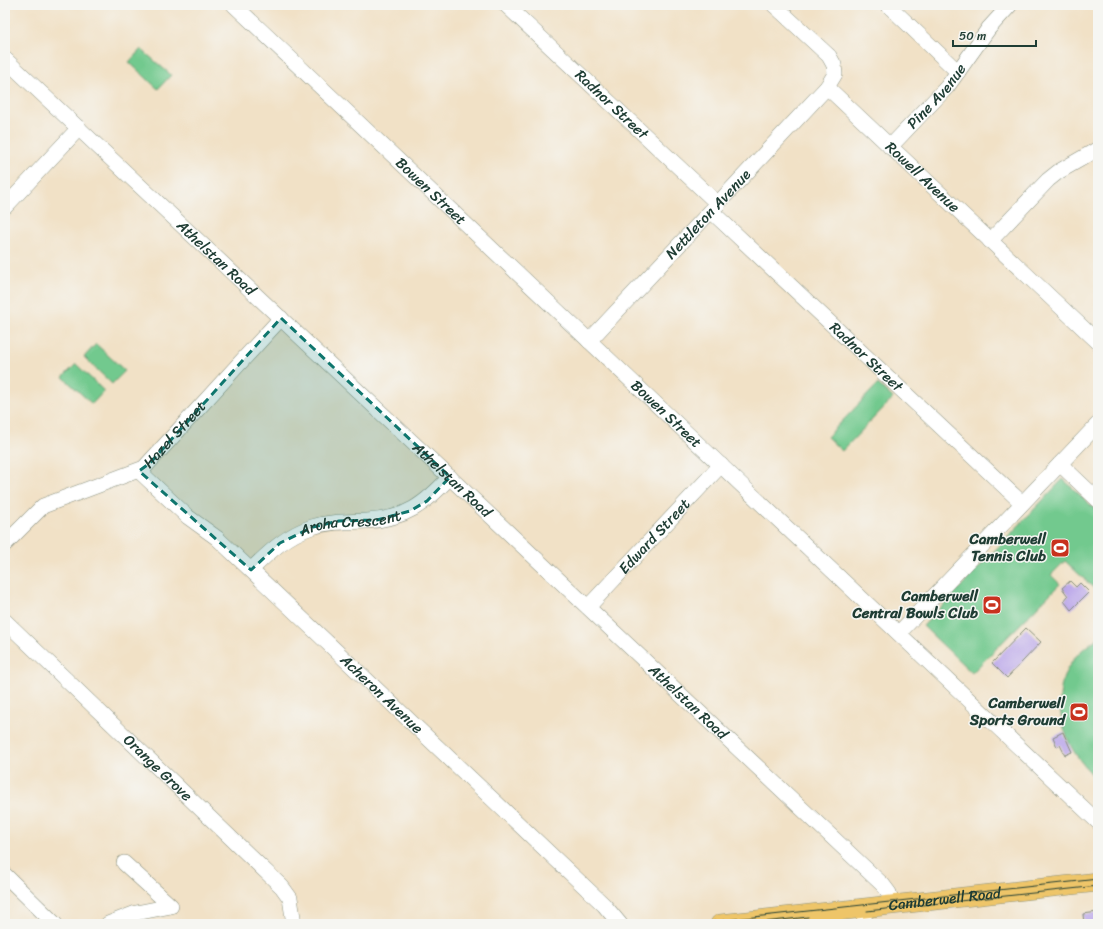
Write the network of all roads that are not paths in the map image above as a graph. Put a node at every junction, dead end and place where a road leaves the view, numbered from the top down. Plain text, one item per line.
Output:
1 (234, 5) edge
2 (506, 5) edge
3 (774, 5) edge
4 (888, 5) edge
5 (1010, 5) edge
6 (5, 59) edge
7 (958, 72) junction
8 (827, 87) junction
9 (79, 128) junction
10 (890, 147) junction
11 (1098, 149) edge
12 (5, 207) edge
13 (714, 208) junction
14 (990, 241) junction
15 (281, 318) junction
16 (589, 341) junction
17 (1098, 342) edge
18 (1098, 424) edge
19 (1060, 464) junction
20 (720, 465) junction
21 (138, 471) junction
22 (450, 477) junction
23 (1098, 500) edge
24 (1022, 503) junction
25 (5, 544) edge
26 (250, 570) junction
27 (588, 607) junction
28 (5, 621) edge
29 (899, 633) junction
30 (1098, 822) edge
31 (124, 863) dead end
32 (5, 875) edge
33 (1098, 882) edge
34 (892, 905) junction
35 (864, 916) edge
36 (55, 924) edge
37 (108, 924) edge
38 (294, 924) edge
39 (620, 924) edge
40 (720, 924) edge

1 - 16 street, Bowen Street
2 - 13 street, Radnor Street
3 - 8 street
4 - 7 street
5 - 7 street, Pine Avenue
6 - 9 street, Athelstan Road
7 - 10 street, Pine Avenue
8 - 10 street, Rowell Avenue
8 - 13 street, Nettleton Avenue
9 - 12 street
9 - 15 street, Athelstan Road
10 - 14 street, Rowell Avenue
11 - 14 street
13 - 16 street, Nettleton Avenue
13 - 24 street, Radnor Street
14 - 17 street, Rowell Avenue
15 - 21 street, Hazel Street
15 - 22 street, Athelstan Road
16 - 20 street, Bowen Street
18 - 19 street
19 - 23 street
19 - 24 street
20 - 27 street, Edward Street
20 - 29 street, Bowen Street
21 - 25 street, Hazel Street
21 - 26 street, Acheron Avenue
22 - 26 street, Aroha Crescent
22 - 27 street, Athelstan Road
24 - 29 street
26 - 39 street, Acheron Avenue
27 - 34 street, Athelstan Road
28 - 38 street, Orange Grove
29 - 30 street, Bowen Street
31 - 37 street
32 - 36 street
33 - 34 main road, Camberwell Road
34 - 35 main road, Camberwell Road
35 - 40 main road, Camberwell Road

